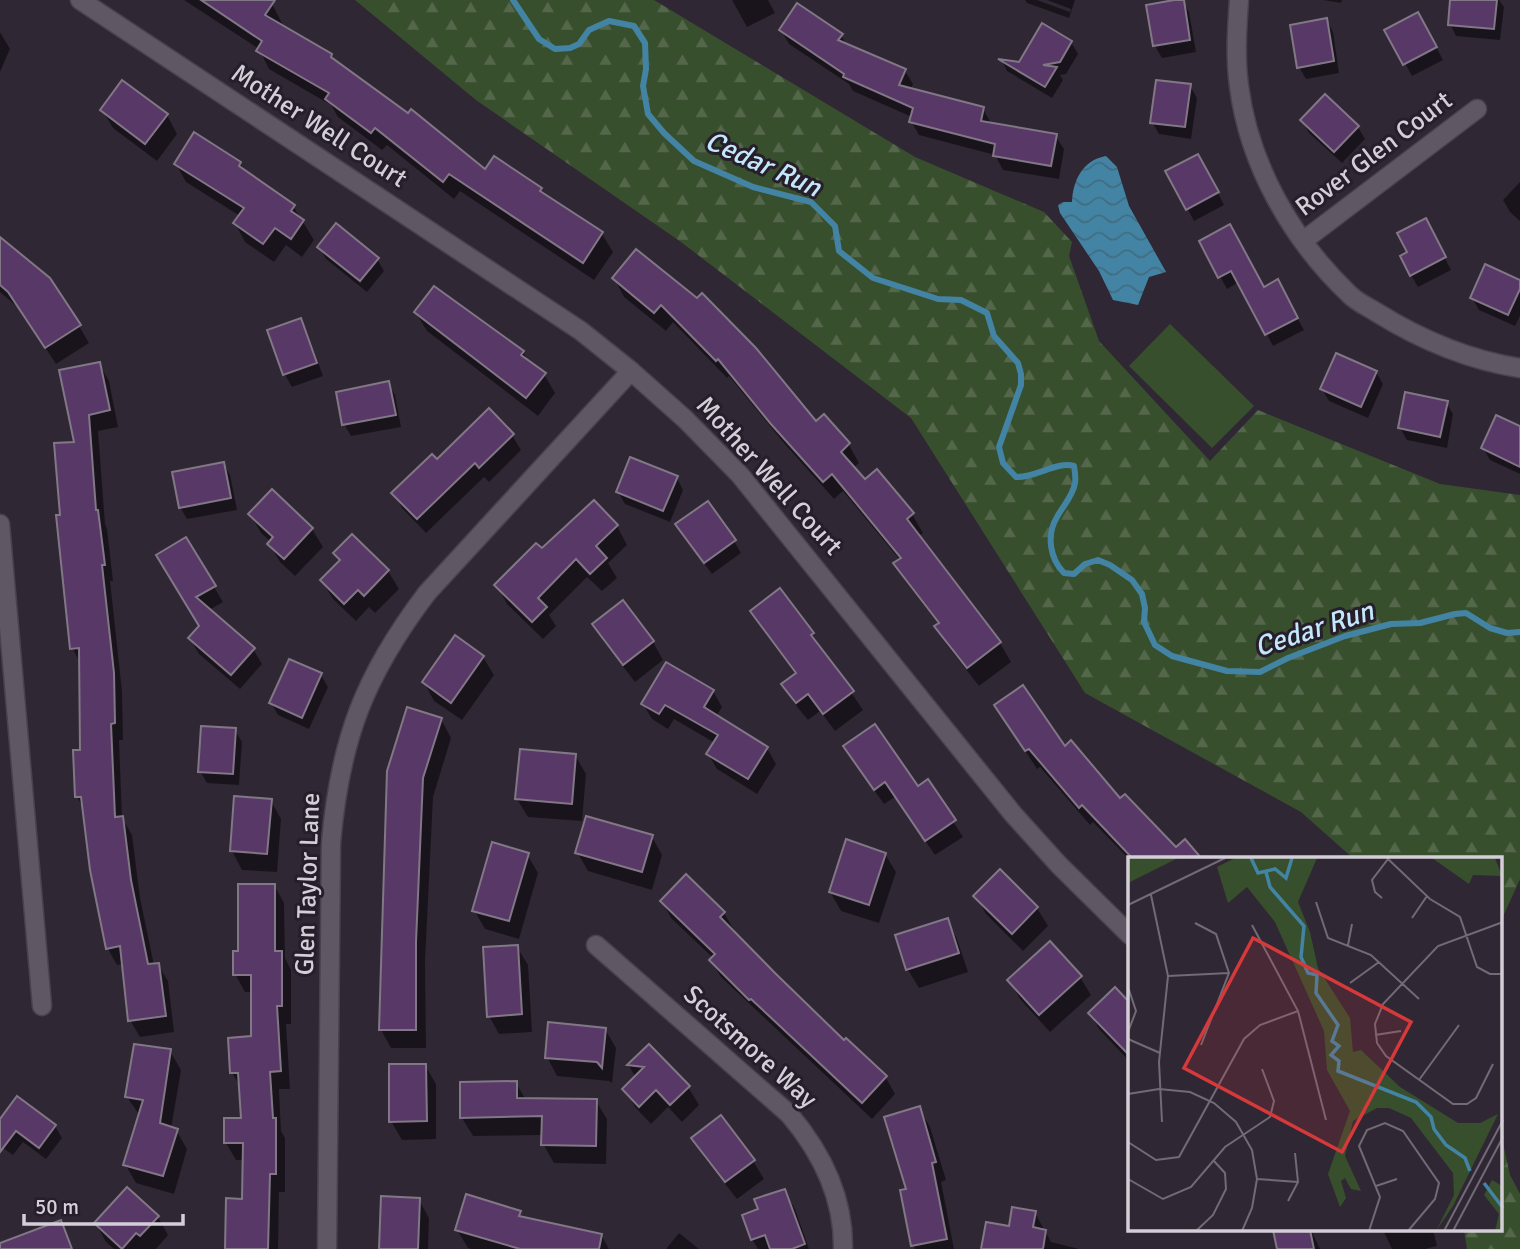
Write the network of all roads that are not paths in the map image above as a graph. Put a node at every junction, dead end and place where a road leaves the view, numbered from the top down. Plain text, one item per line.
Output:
1 (80, 0) edge
2 (1239, 0) edge
3 (1477, 109) dead end
4 (1303, 241) junction
5 (1520, 368) edge
6 (631, 370) junction
7 (0, 524) edge
8 (1128, 933) edge
9 (596, 945) dead end
10 (42, 1006) dead end
11 (327, 1249) edge
12 (844, 1249) edge

1 - 6 street, Mother Well Court
2 - 4 street
3 - 4 street, Rover Glen Court
4 - 5 street
6 - 8 street, Mother Well Court
6 - 11 street, Glen Taylor Lane
7 - 10 street
9 - 12 street, Scotsmore Way

